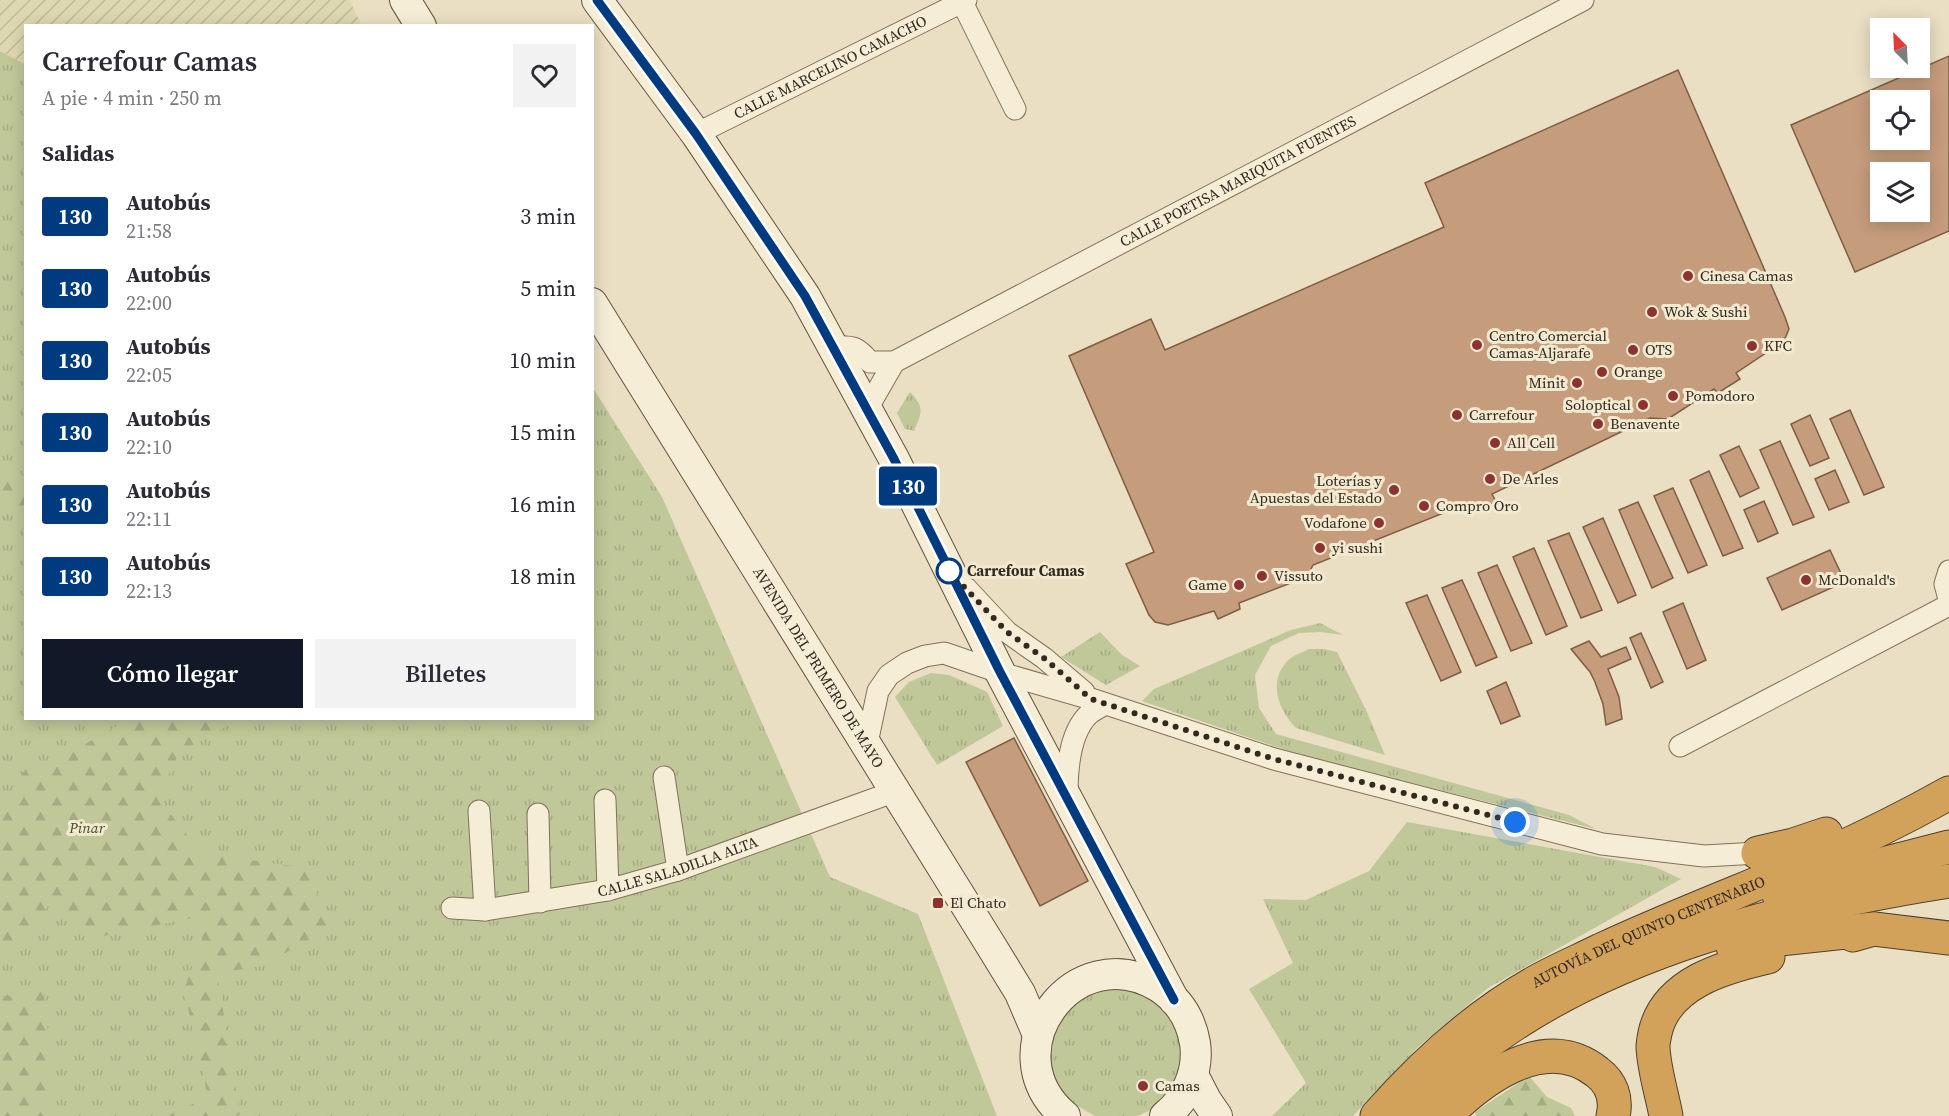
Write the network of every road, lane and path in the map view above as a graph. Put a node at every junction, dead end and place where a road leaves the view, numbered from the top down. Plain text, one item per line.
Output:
1 (405, 0) edge
2 (597, 0) edge
3 (1582, 0) edge
4 (963, 1) edge
5 (420, 24) edge
6 (1015, 109) dead end
7 (696, 134) junction
8 (594, 306) edge
9 (834, 347) junction
10 (894, 362) junction
11 (867, 409) junction
12 (949, 570) junction
13 (1949, 571) edge
14 (1949, 599) edge
15 (1949, 605) edge
16 (1000, 672) junction
17 (1098, 701) junction
18 (867, 743) junction
19 (1680, 746) dead end
20 (1949, 773) edge
21 (664, 777) dead end
22 (1949, 780) edge
23 (896, 791) junction
24 (1949, 794) edge
25 (1067, 796) junction
26 (605, 800) dead end
27 (479, 811) dead end
28 (538, 814) dead end
29 (1876, 814) junction
30 (1949, 847) edge
31 (1758, 853) joint
32 (678, 870) junction
33 (1949, 881) edge
34 (608, 890) junction
35 (540, 902) junction
36 (452, 908) dead end
37 (485, 910) junction
38 (1874, 930) junction
39 (1949, 939) edge
40 (1791, 951) junction
41 (1949, 957) edge
42 (1536, 982) junction
43 (1174, 1000) junction
44 (1038, 1035) junction
45 (1193, 1076) junction
46 (1046, 1104) edge
47 (1065, 1116) edge
48 (1165, 1116) edge
49 (1217, 1116) edge
50 (1377, 1116) edge
51 (1406, 1116) edge
52 (1426, 1116) edge
53 (1445, 1116) edge
54 (1613, 1116) edge
55 (1666, 1116) edge

1 - 5 main road
2 - 7 main road
3 - 10 street, CALLE POETISA MARIQUITA FUENTES
4 - 6 street
4 - 7 street, CALLE MARCELINO CAMACHO
7 - 9 main road
8 - 18 main road, AVENIDA DEL PRIMERO DE MAYO
9 - 10 street
9 - 11 main road
10 - 11 street
11 - 12 main road
12 - 16 main road
12 - 17 street
13 - 14 street
15 - 19 street
16 - 17 street
16 - 18 street
16 - 25 main road
17 - 25 street
17 - 31 street
18 - 23 main road, AVENIDA DEL PRIMERO DE MAYO
20 - 29 highway
21 - 32 street
22 - 29 highway
23 - 32 street, CALLE SALADILLA ALTA
23 - 44 main road, AVENIDA DEL PRIMERO DE MAYO
24 - 42 highway, AUTOVÍA DEL QUINTO CENTENARIO
25 - 43 main road
26 - 34 street
27 - 37 street
28 - 35 street
29 - 31 highway
30 - 42 highway
32 - 34 street, CALLE SALADILLA ALTA
33 - 51 highway
34 - 35 street, CALLE SALADILLA ALTA
35 - 37 street, CALLE SALADILLA ALTA
36 - 37 street, CALLE SALADILLA ALTA
38 - 39 highway
38 - 40 highway
38 - 52 highway
40 - 41 highway
40 - 55 highway
42 - 50 highway, AUTOVÍA DEL QUINTO CENTENARIO
43 - 44 main road
43 - 45 main road
44 - 46 main road
45 - 48 main road
45 - 49 main road
46 - 47 main road
53 - 54 highway

